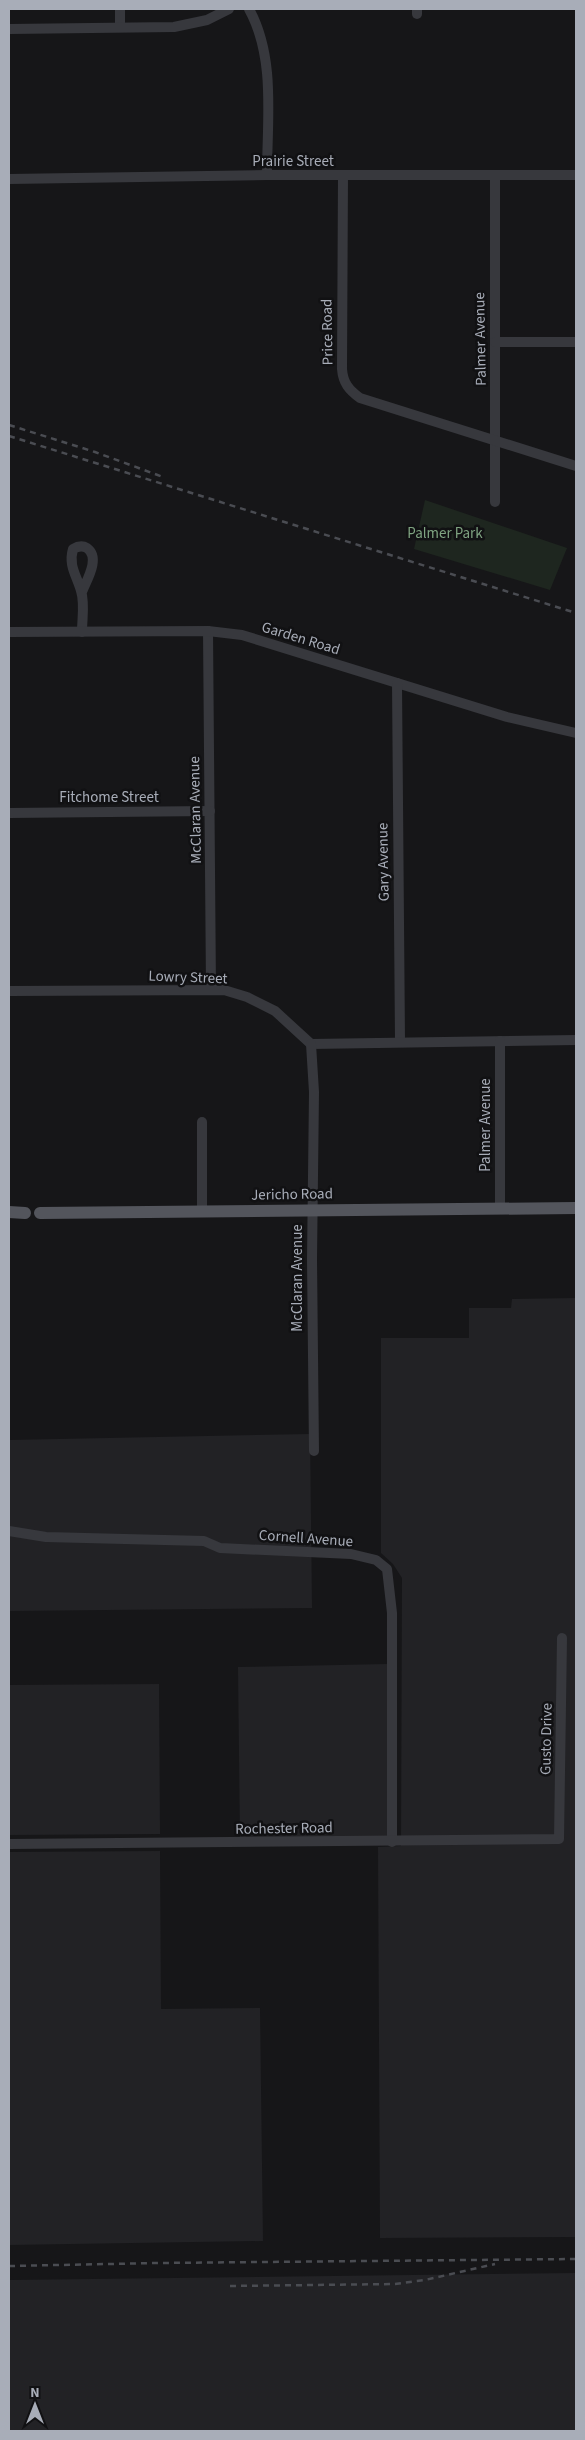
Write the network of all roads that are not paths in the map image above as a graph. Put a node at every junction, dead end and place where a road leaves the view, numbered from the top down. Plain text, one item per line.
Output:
1 (120, 9) edge
2 (229, 9) edge
3 (249, 9) edge
4 (120, 27) junction
5 (9, 28) edge
6 (576, 174) edge
7 (267, 175) junction
8 (495, 175) junction
9 (342, 176) junction
10 (9, 179) edge
11 (495, 342) junction
12 (576, 342) edge
13 (495, 440) junction
14 (576, 466) edge
15 (495, 502) dead end
16 (82, 592) dead end
17 (208, 631) junction
18 (9, 632) edge
19 (82, 632) junction
20 (396, 683) junction
21 (576, 733) edge
22 (210, 811) junction
23 (9, 813) edge
24 (211, 989) junction
25 (9, 991) edge
26 (576, 1040) edge
27 (400, 1041) junction
28 (500, 1042) junction
29 (311, 1044) junction
30 (202, 1122) dead end
31 (500, 1208) junction
32 (576, 1208) edge
33 (312, 1210) junction
34 (9, 1212) edge
35 (25, 1212) joint
36 (40, 1212) joint
37 (202, 1212) junction
38 (314, 1451) dead end
39 (9, 1531) edge
40 (562, 1638) dead end
41 (560, 1839) joint
42 (392, 1842) junction
43 (9, 1844) edge

1 - 4 street
2 - 4 street
3 - 7 street
4 - 5 street
6 - 8 street, Prairie Street
7 - 9 street, Prairie Street
7 - 10 street, Prairie Street
8 - 9 street, Prairie Street
8 - 11 street, Palmer Avenue
9 - 13 street, Price Road
11 - 12 street
11 - 13 street, Palmer Avenue
13 - 14 street, Price Road
13 - 15 street, Palmer Avenue
16 - 19 street
17 - 19 street, Garden Road
17 - 20 street, Garden Road
17 - 22 street, McClaran Avenue
18 - 19 street, Garden Road
20 - 21 street, Garden Road
20 - 27 street, Gary Avenue
22 - 23 street, Fitchome Street
22 - 24 street, McClaran Avenue
24 - 25 street, Lowry Street
24 - 29 street, Lowry Street
26 - 28 street
27 - 28 street
27 - 29 street
28 - 31 street, Palmer Avenue
29 - 33 street, McClaran Avenue
30 - 37 street
31 - 32 main road, Jericho Road
31 - 33 main road, Jericho Road
33 - 37 main road, Jericho Road
33 - 38 street, McClaran Avenue
34 - 35 main road, Jericho Road
35 - 36 street, Jericho Road
36 - 37 main road, Jericho Road
39 - 42 street, Cornell Avenue
40 - 41 street, Gusto Drive
41 - 42 street, Rochester Road
42 - 43 street, Rochester Road

